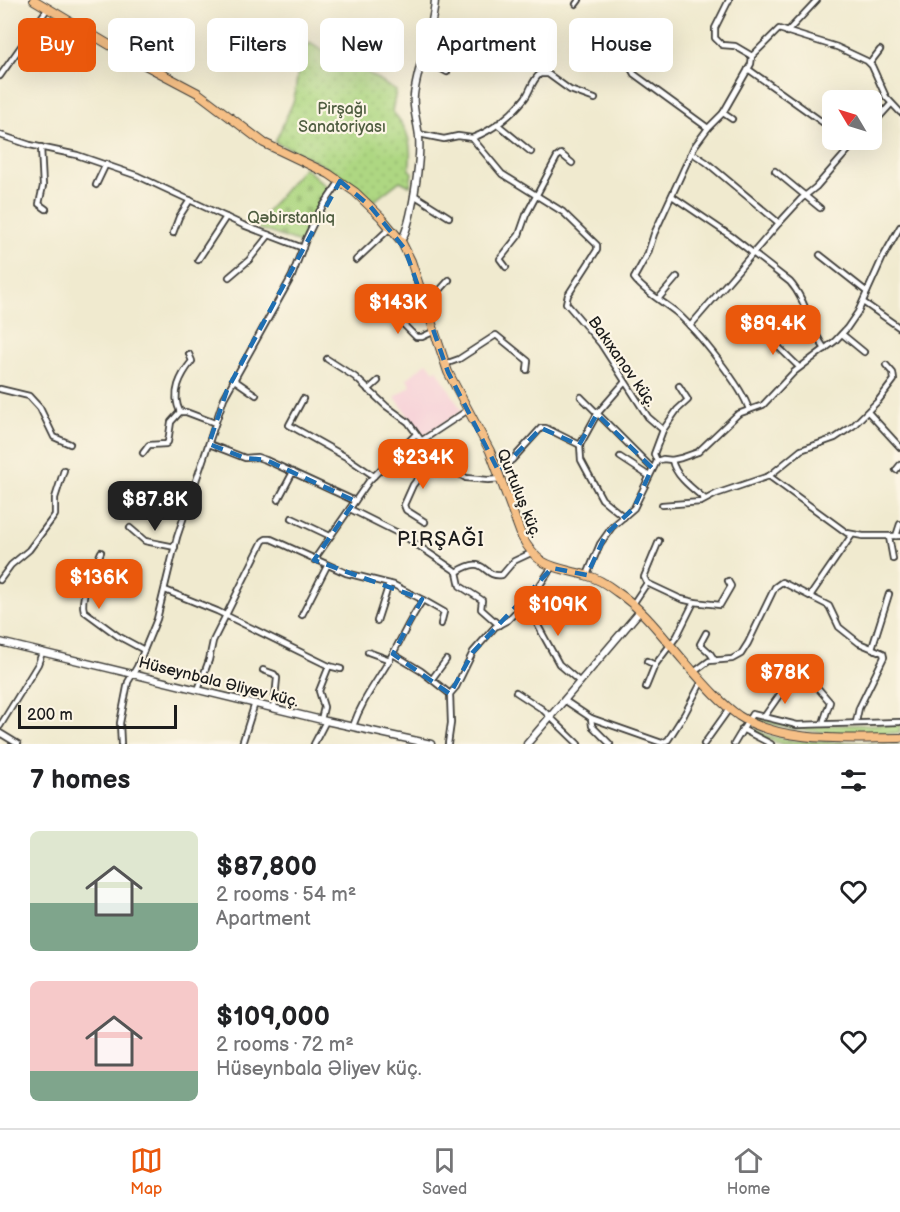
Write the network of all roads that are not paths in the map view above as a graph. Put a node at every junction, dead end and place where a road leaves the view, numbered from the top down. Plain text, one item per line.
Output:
1 (34, 0) edge
2 (435, 0) edge
3 (729, 0) edge
4 (817, 0) edge
5 (48, 8) junction
6 (433, 18) edge
7 (787, 32) junction
8 (880, 50) dead end
9 (754, 55) junction
10 (870, 63) junction
11 (748, 69) junction
12 (419, 72) edge
13 (633, 72) edge
14 (0, 76) edge
15 (595, 99) dead end
16 (891, 104) junction
17 (900, 112) edge
18 (723, 113) junction
19 (882, 114) edge
20 (732, 119) dead end
21 (822, 122) edge
22 (497, 124) junction
23 (708, 128) junction
24 (419, 134) junction
25 (0, 135) edge
26 (472, 138) junction
27 (41, 147) junction
28 (848, 150) edge
29 (531, 152) dead end
30 (692, 153) junction
31 (573, 163) dead end
32 (106, 164) junction
33 (775, 171) dead end
34 (340, 181) junction
35 (96, 185) dead end
36 (536, 194) junction
37 (414, 195) junction
38 (672, 196) junction
39 (806, 196) junction
40 (190, 200) junction
41 (820, 208) dead end
42 (46, 209) dead end
43 (226, 217) junction
44 (449, 217) dead end
45 (779, 223) junction
46 (900, 227) edge
47 (390, 228) junction
48 (173, 233) dead end
49 (269, 235) junction
50 (401, 241) junction
51 (303, 248) junction
52 (753, 254) junction
53 (820, 255) dead end
54 (198, 260) dead end
55 (356, 260) dead end
56 (506, 267) dead end
57 (229, 277) dead end
58 (677, 277) dead end
59 (449, 280) dead end
60 (371, 292) dead end
61 (867, 292) junction
62 (659, 298) junction
63 (426, 302) junction
64 (863, 302) junction
65 (690, 326) junction
66 (900, 328) edge
67 (760, 330) dead end
68 (435, 331) junction
69 (842, 334) junction
70 (825, 349) junction
71 (864, 352) dead end
72 (189, 354) dead end
73 (327, 359) dead end
74 (445, 364) junction
75 (886, 365) dead end
76 (799, 368) junction
77 (528, 370) dead end
78 (233, 379) junction
79 (378, 381) dead end
80 (624, 383) junction
81 (679, 386) dead end
82 (0, 389) edge
83 (368, 390) junction
84 (256, 395) dead end
85 (581, 398) dead end
86 (303, 399) dead end
87 (468, 410) junction
88 (749, 410) junction
89 (180, 412) junction
90 (868, 412) junction
91 (597, 414) junction
92 (282, 422) dead end
93 (215, 423) junction
94 (289, 425) junction
95 (663, 430) junction
96 (416, 434) junction
97 (420, 441) junction
98 (70, 444) dead end
99 (209, 444) junction
100 (580, 445) junction
101 (900, 447) edge
102 (143, 453) dead end
103 (620, 457) dead end
104 (434, 458) junction
105 (672, 460) junction
106 (657, 461) junction
107 (900, 465) edge
108 (652, 468) junction
109 (64, 470) dead end
110 (896, 470) dead end
111 (498, 471) junction
112 (293, 472) junction
113 (374, 476) junction
114 (649, 476) junction
115 (769, 476) junction
116 (501, 479) junction
117 (705, 499) junction
118 (278, 500) dead end
119 (355, 501) junction
120 (662, 505) dead end
121 (350, 508) junction
122 (292, 518) dead end
123 (624, 518) junction
124 (425, 522) dead end
125 (900, 524) edge
126 (130, 528) dead end
127 (852, 535) junction
128 (330, 536) junction
129 (898, 536) edge
130 (889, 537) junction
131 (659, 541) dead end
132 (175, 547) junction
133 (101, 552) dead end
134 (531, 553) junction
135 (893, 559) dead end
136 (314, 560) junction
137 (327, 566) junction
138 (552, 567) junction
139 (457, 572) junction
140 (587, 575) junction
141 (0, 580) edge
142 (728, 581) dead end
143 (647, 582) junction
144 (389, 584) junction
145 (165, 590) junction
146 (889, 594) dead end
147 (810, 596) junction
148 (423, 600) junction
149 (525, 602) junction
150 (694, 602) junction
151 (633, 604) junction
152 (640, 611) junction
153 (225, 615) junction
154 (302, 615) dead end
155 (377, 621) dead end
156 (441, 624) dead end
157 (499, 625) junction
158 (706, 633) dead end
159 (0, 642) edge
160 (671, 646) junction
161 (872, 648) junction
162 (144, 650) junction
163 (368, 652) dead end
164 (42, 653) junction
165 (393, 654) junction
166 (714, 659) junction
167 (390, 660) junction
168 (446, 660) dead end
169 (646, 661) dead end
170 (655, 665) junction
171 (329, 666) junction
172 (341, 669) dead end
173 (263, 670) dead end
174 (694, 672) junction
175 (133, 674) junction
176 (432, 679) junction
177 (790, 680) dead end
178 (702, 681) junction
179 (580, 682) junction
180 (646, 687) dead end
181 (817, 687) dead end
182 (198, 690) junction
183 (516, 692) dead end
184 (450, 694) junction
185 (564, 700) junction
186 (255, 703) junction
187 (274, 708) junction
188 (729, 709) junction
189 (550, 716) junction
190 (764, 717) junction
191 (591, 718) junction
192 (323, 720) junction
193 (747, 721) junction
194 (856, 722) junction
195 (900, 722) edge
196 (823, 723) junction
197 (0, 726) edge
198 (353, 726) junction
199 (742, 729) junction
200 (0, 733) edge
201 (900, 738) edge
202 (18, 744) edge
203 (121, 744) edge
204 (242, 744) edge
205 (314, 744) edge
206 (431, 744) edge
207 (448, 744) edge
208 (527, 744) edge
209 (578, 744) edge
210 (610, 744) edge
211 (704, 744) edge
212 (734, 744) edge
213 (771, 744) edge

1 - 5 main road, Qurtuluş küç.
2 - 6 street
3 - 9 street
4 - 7 street
5 - 14 street
5 - 34 main road, Qurtuluş küç.
7 - 9 street
7 - 10 street
8 - 10 street
9 - 11 street
10 - 16 street
11 - 18 street
11 - 21 street
12 - 24 street
13 - 23 street
15 - 22 street
16 - 17 street
16 - 19 street
18 - 20 street
18 - 23 street
22 - 26 street
22 - 29 street
23 - 30 street
24 - 26 street
24 - 37 street
25 - 27 street
26 - 36 street, Bakıxanov küç.
27 - 32 street
27 - 42 street
28 - 39 street
30 - 38 street
30 - 45 street
31 - 36 street
32 - 35 street
32 - 40 street
33 - 39 street
34 - 47 main road, Qurtuluş küç.
34 - 51 street
36 - 56 street
36 - 80 street, Bakıxanov küç.
37 - 44 street
37 - 50 street
38 - 52 street
38 - 62 street
39 - 41 street
39 - 45 street
40 - 43 street
40 - 48 street
43 - 49 street
43 - 54 street
45 - 52 street
46 - 61 street
47 - 50 main road, Qurtuluş küç.
47 - 55 street
49 - 51 street
49 - 57 street
50 - 63 main road, Qurtuluş küç.
51 - 78 street
52 - 65 street
52 - 70 street
53 - 61 street
58 - 62 street
59 - 63 street
60 - 68 street
61 - 64 street
62 - 65 street
63 - 68 main road, Qurtuluş küç.
64 - 66 street
64 - 69 street
65 - 88 street
67 - 76 street
68 - 74 main road, Qurtuluş küç.
69 - 70 street
69 - 71 street
70 - 76 street
72 - 89 street
73 - 83 street
74 - 77 street
74 - 87 main road, Qurtuluş küç.
75 - 90 street
76 - 88 street
78 - 84 street
78 - 93 street
79 - 83 street
80 - 91 street
80 - 95 street, Bakıxanov küç.
81 - 95 street
82 - 98 street
83 - 96 street
85 - 91 street
86 - 94 street
87 - 97 street
87 - 111 main road, Qurtuluş küç.
88 - 105 street
89 - 93 street
89 - 102 street
90 - 101 street
90 - 115 street
91 - 100 street
91 - 108 street
92 - 94 street
93 - 99 street
94 - 113 street
95 - 106 street
96 - 97 street
96 - 113 street
97 - 104 street
99 - 112 street
99 - 132 street
100 - 111 street
100 - 123 street
103 - 114 street
104 - 116 street
104 - 124 street
105 - 106 street
105 - 117 street
106 - 108 street
107 - 110 street
108 - 114 street
109 - 141 street
111 - 116 main road, Qurtuluş küç.
112 - 118 street
112 - 119 street
113 - 119 street
114 - 123 street
115 - 117 street
115 - 127 street
116 - 134 main road, Qurtuluş küç.
117 - 120 street
119 - 121 street
121 - 128 street
121 - 139 street
122 - 128 street
123 - 140 street
125 - 129 street
126 - 132 street
127 - 130 street
127 - 147 street
128 - 136 street
129 - 130 street
130 - 135 street
131 - 143 street
132 - 145 street
133 - 162 street
134 - 138 main road, Qurtuluş küç.
134 - 139 street
136 - 137 street
136 - 153 street
137 - 144 street
137 - 154 street
138 - 140 main road, Qurtuluş küç.
138 - 149 street
139 - 157 street
140 - 151 main road, Qurtuluş küç.
142 - 150 street
143 - 150 street
143 - 151 street
144 - 148 street
144 - 155 street
145 - 153 street
145 - 162 street
146 - 161 street
147 - 161 street
147 - 166 street
148 - 156 street
148 - 165 street
149 - 157 street
149 - 179 street
150 - 160 street
151 - 152 main road, Qurtuluş küç.
152 - 160 main road, Qurtuluş küç.
152 - 179 street
153 - 171 street
153 - 182 street
157 - 184 street
158 - 166 street
159 - 164 street, Hüseynbala Əliyev küç.
160 - 170 street
160 - 174 main road, Qurtuluş küç.
161 - 194 street
162 - 175 street
163 - 167 street
164 - 175 street, Hüseynbala Əliyev küç.
164 - 197 street
165 - 167 street
165 - 176 street
166 - 174 street
167 - 198 street
168 - 176 street
169 - 170 street
170 - 180 street
171 - 172 street
171 - 192 street
173 - 187 street
174 - 178 main road, Qurtuluş küç.
175 - 182 street, Hüseynbala Əliyev küç.
175 - 203 street
176 - 184 street
177 - 190 street
178 - 188 main road, Qurtuluş küç.
178 - 191 street
179 - 185 street
181 - 196 street
182 - 186 street, Hüseynbala Əliyev küç.
183 - 189 street
184 - 207 street
185 - 189 street
185 - 191 street
186 - 187 street, Hüseynbala Əliyev küç.
186 - 204 street
187 - 192 street, Hüseynbala Əliyev küç.
188 - 193 main road, Qurtuluş küç.
188 - 211 street
189 - 208 street
189 - 209 street
190 - 193 street
190 - 196 street
191 - 210 street
192 - 198 street, Hüseynbala Əliyev küç.
192 - 205 street
193 - 199 street
193 - 201 main road, Qurtuluş küç.
194 - 195 street
194 - 196 street
198 - 206 street, Hüseynbala Əliyev küç.
199 - 212 street
199 - 213 street
200 - 202 street

